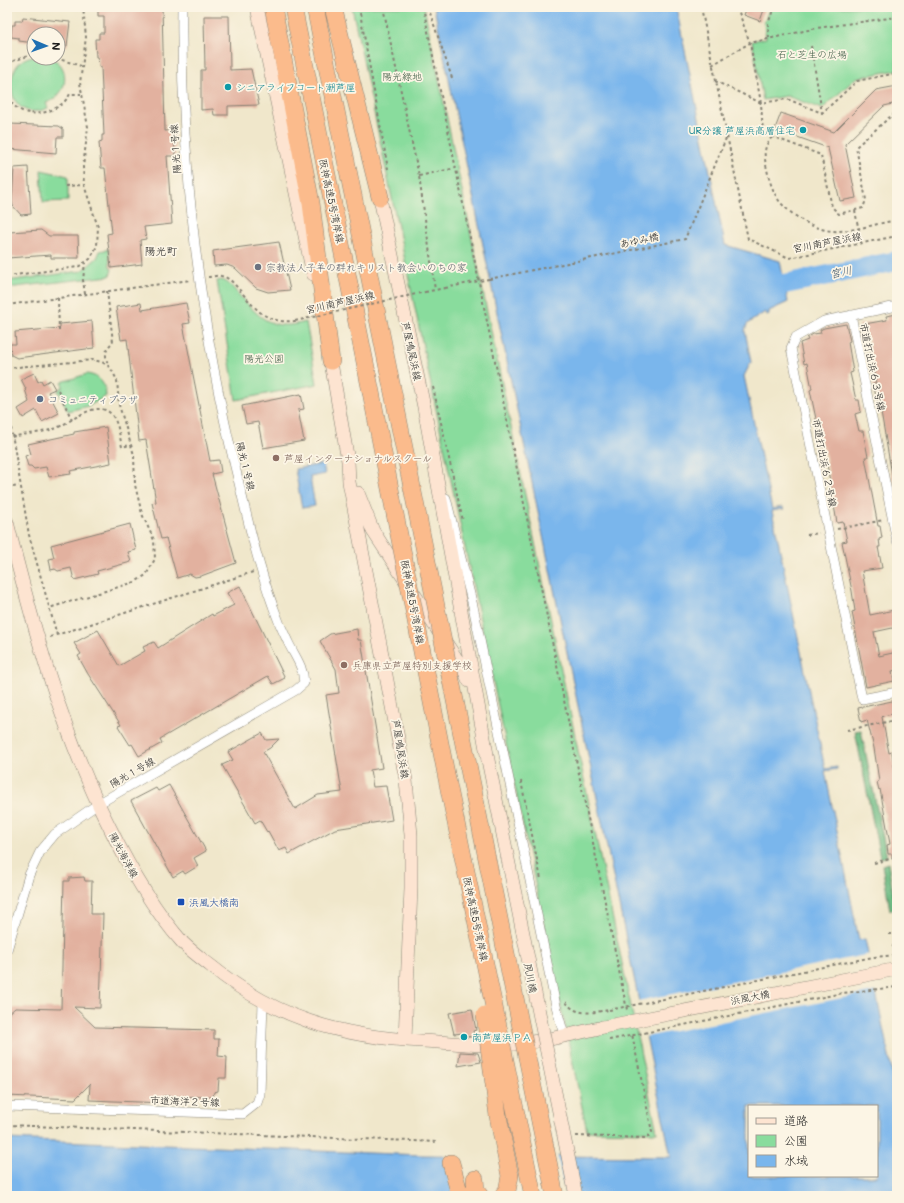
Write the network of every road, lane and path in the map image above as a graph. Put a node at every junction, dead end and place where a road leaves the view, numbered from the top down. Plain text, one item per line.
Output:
1 (83, 7) edge
2 (182, 7) edge
3 (257, 7) edge
4 (273, 7) edge
5 (293, 7) edge
6 (315, 7) edge
7 (333, 7) edge
8 (342, 7) edge
9 (359, 7) edge
10 (383, 7) edge
11 (423, 7) edge
12 (428, 7) edge
13 (700, 7) edge
14 (737, 7) edge
15 (774, 7) edge
16 (897, 17) edge
17 (770, 39) junction
18 (750, 43) junction
19 (811, 46) dead end
20 (26, 57) edge
21 (66, 61) edge
22 (7, 63) edge
23 (712, 65) junction
24 (81, 66) junction
25 (897, 73) edge
26 (453, 81) dead end
27 (715, 81) junction
28 (81, 94) junction
29 (7, 98) edge
30 (761, 102) junction
31 (822, 113) junction
32 (897, 114) edge
33 (726, 137) junction
34 (772, 137) junction
35 (456, 168) junction
36 (389, 170) dead end
37 (419, 176) junction
38 (84, 185) junction
39 (65, 186) dead end
40 (380, 197) junction
41 (855, 210) junction
42 (897, 220) edge
43 (858, 228) junction
44 (897, 236) edge
45 (861, 243) junction
46 (85, 263) junction
47 (7, 276) edge
48 (210, 277) dead end
49 (489, 279) joint
50 (192, 280) dead end
51 (435, 290) junction
52 (107, 291) junction
53 (411, 291) dead end
54 (85, 294) junction
55 (58, 298) junction
56 (413, 298) dead end
57 (7, 305) edge
58 (897, 306) edge
59 (851, 315) junction
60 (59, 331) dead end
61 (331, 360) junction
62 (7, 368) edge
63 (110, 368) junction
64 (432, 381) dead end
65 (58, 390) dead end
66 (7, 404) edge
67 (424, 407) junction
68 (72, 420) junction
69 (12, 437) junction
70 (130, 445) junction
71 (348, 461) junction
72 (19, 486) junction
73 (7, 488) edge
74 (893, 519) junction
75 (7, 522) edge
76 (464, 527) dead end
77 (896, 530) edge
78 (828, 531) junction
79 (807, 535) dead end
80 (897, 541) edge
81 (262, 570) junction
82 (49, 608) junction
83 (56, 635) junction
84 (39, 641) junction
85 (897, 692) edge
86 (476, 696) junction
87 (897, 722) edge
88 (847, 730) dead end
89 (488, 760) joint
90 (519, 775) dead end
91 (449, 789) junction
92 (98, 804) junction
93 (897, 857) edge
94 (874, 862) dead end
95 (542, 881) dead end
96 (889, 934) dead end
97 (897, 934) edge
98 (892, 946) dead end
99 (897, 947) edge
100 (7, 950) edge
101 (897, 955) edge
102 (897, 969) edge
103 (897, 987) edge
104 (565, 996) dead end
105 (263, 1002) junction
106 (628, 1014) dead end
107 (631, 1030) dead end
108 (564, 1035) junction
109 (405, 1040) junction
110 (609, 1040) dead end
111 (7, 1106) edge
112 (7, 1125) edge
113 (576, 1136) dead end
114 (437, 1142) dead end
115 (451, 1163) dead end
116 (475, 1178) dead end
117 (463, 1196) edge
118 (480, 1196) edge
119 (502, 1196) edge
120 (533, 1196) edge
121 (555, 1196) edge
122 (576, 1196) edge

1 - 24 path
2 - 81 street, 陽光１号線
3 - 61 main road, 芦屋鳴尾浜線
4 - 61 highway
5 - 91 highway, 阪神高速5号湾岸線, bridge
6 - 121 highway, bridge
7 - 40 highway
8 - 40 main road, 芦屋鳴尾浜線
9 - 36 path
10 - 37 path
11 - 35 path
12 - 26 path
13 - 23 path
14 - 18 path
15 - 17 path
16 - 17 path
17 - 18 path
18 - 23 path
18 - 30 path
19 - 31 path
20 - 22 path
21 - 24 path
23 - 27 path
24 - 28 path
25 - 31 path
27 - 30 path
27 - 33 path
28 - 29 path
28 - 38 path
30 - 31 path
30 - 34 path
32 - 41 path
33 - 45 path, 宮川南芦屋浜線
33 - 49 path, あゆみ橋
34 - 41 path
34 - 43 path
35 - 37 path
35 - 106 path
37 - 51 path
38 - 39 path
38 - 46 path
40 - 67 main road, 芦屋鳴尾浜線
41 - 43 path
42 - 43 path
43 - 45 path
44 - 45 path, 宮川南芦屋浜線
46 - 47 path
46 - 54 path
48 - 51 path, 宮川南芦屋浜線, bridge
49 - 51 path, 宮川南芦屋浜線, bridge
50 - 52 path
52 - 54 path
52 - 63 path
53 - 56 path
54 - 55 path
55 - 57 path
55 - 60 path
58 - 59 street, 市道打出浜６２号線
59 - 74 street, 市道打出浜６３号線
59 - 78 street, 市道打出浜６２号線
61 - 71 main road, 芦屋鳴尾浜線
62 - 63 path
63 - 70 path
64 - 76 path
65 - 68 path
66 - 69 path
67 - 86 main road, 芦屋鳴尾浜線
67 - 108 street
68 - 69 path
68 - 70 path
69 - 72 path
70 - 82 path
71 - 86 main road, 芦屋鳴尾浜線
71 - 109 main road, 芦屋鳴尾浜線
72 - 73 path
72 - 82 path
74 - 77 street, 市道打出浜６３号線
74 - 78 path
75 - 84 main road, 陽光海洋線
77 - 80 street, 市道打出浜６３号線
78 - 79 path
78 - 85 street, 市道打出浜６２号線
81 - 83 path
81 - 92 street, 陽光１号線
82 - 83 path
83 - 84 path
84 - 92 main road, 陽光海洋線
86 - 89 main road, 芦屋鳴尾浜線
87 - 88 path
89 - 122 main road, 夙川橋, bridge
90 - 95 path
91 - 119 highway, bridge
91 - 120 highway, 阪神高速5号湾岸線, bridge
92 - 100 street
92 - 105 main road, 陽光海洋線
93 - 94 path
96 - 97 path
98 - 99 path
101 - 104 path, bridge
102 - 108 main road, 浜風大橋, bridge
103 - 110 path, bridge
105 - 109 main road, 陽光海洋線
105 - 111 street, 市道海洋２号線
107 - 113 path
108 - 109 main road, 陽光海洋線
112 - 114 path
115 - 117 highway
116 - 118 highway

